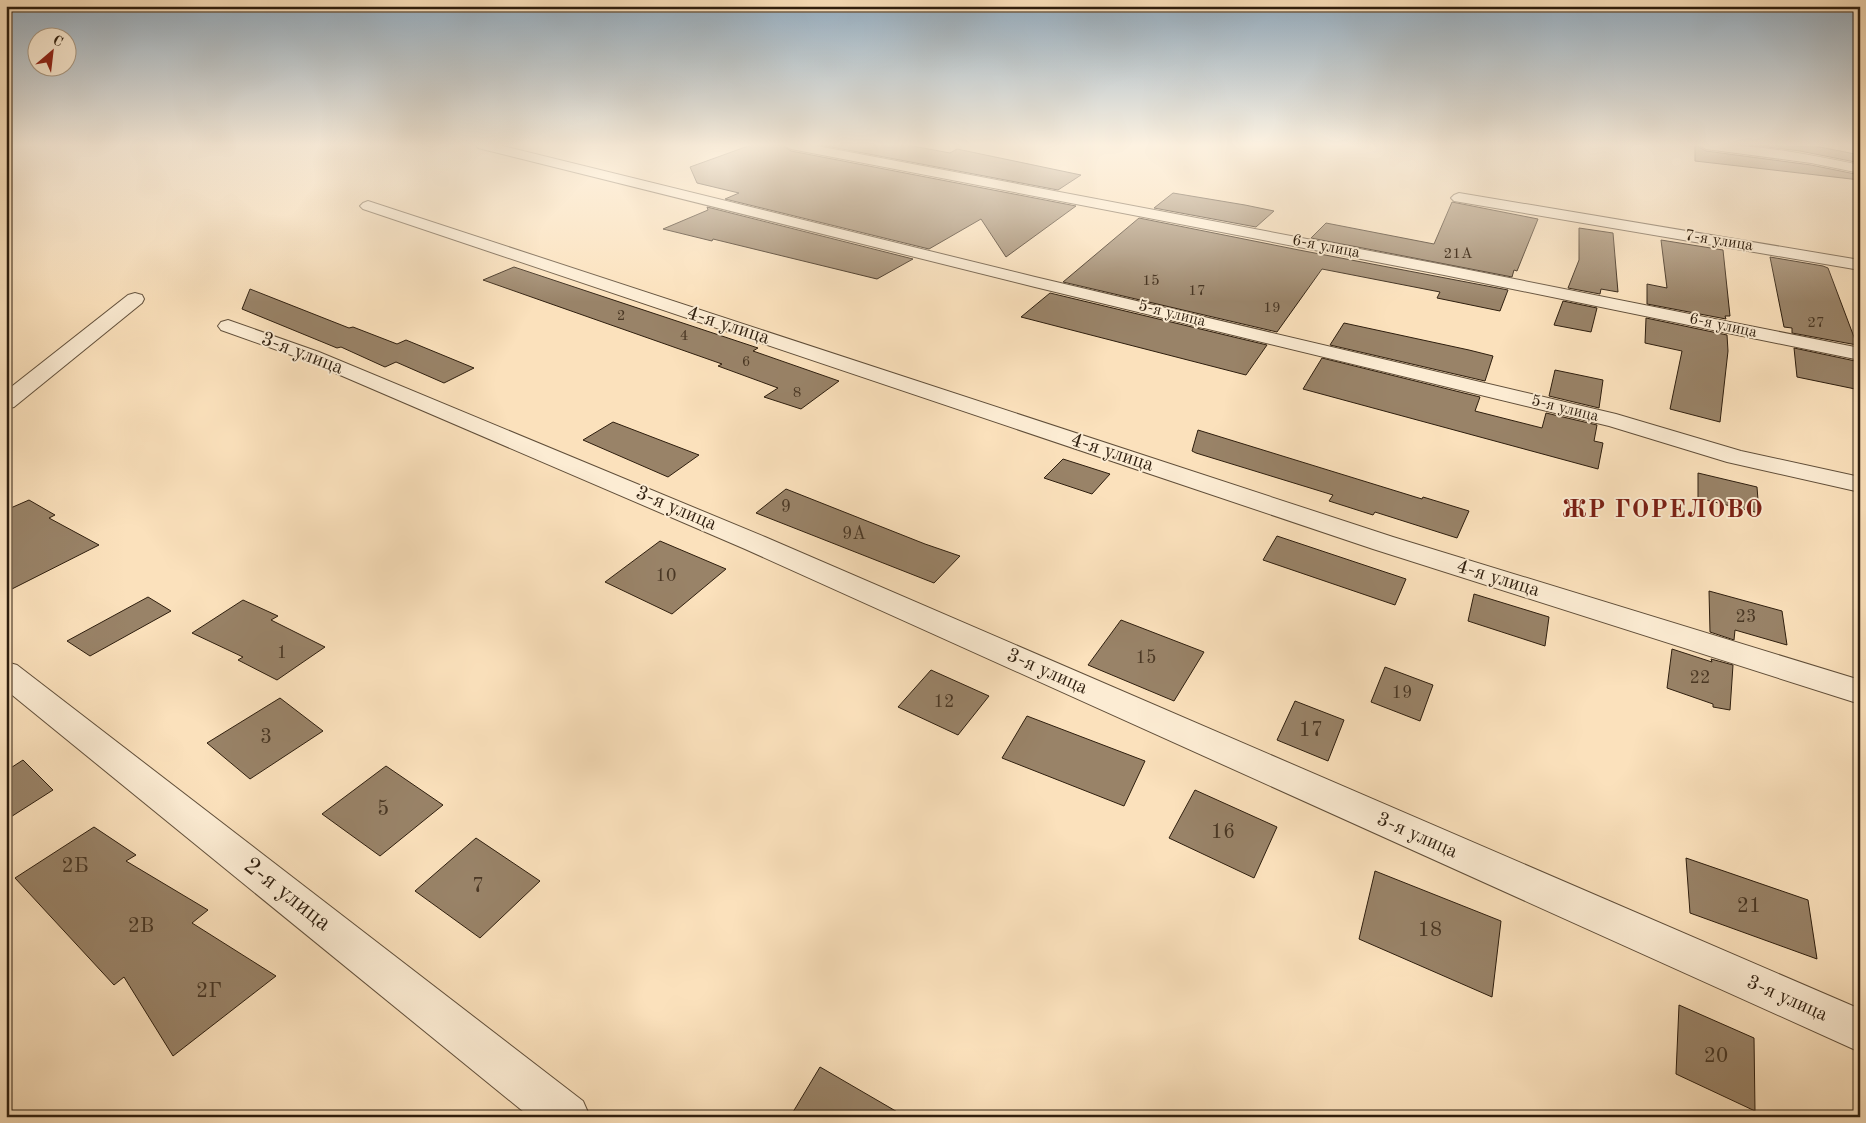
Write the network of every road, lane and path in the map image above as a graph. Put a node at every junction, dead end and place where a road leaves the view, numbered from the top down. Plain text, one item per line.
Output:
1 (695, 197) edge
2 (1065, 197) edge
3 (1460, 198) dead end
4 (368, 206) dead end
5 (1860, 265) edge
6 (135, 299) dead end
7 (228, 326) dead end
8 (1860, 354) edge
9 (6, 402) edge
10 (1860, 485) edge
11 (6, 674) edge
12 (1860, 692) edge
13 (1860, 1031) edge
14 (567, 1117) edge

1 - 10 street, 5-я улица
2 - 8 street, 6-я улица
3 - 5 street, 7-я улица
4 - 12 street, 4-я улица
6 - 9 street
7 - 13 street, 3-я улица
11 - 14 street, 2-я улица

